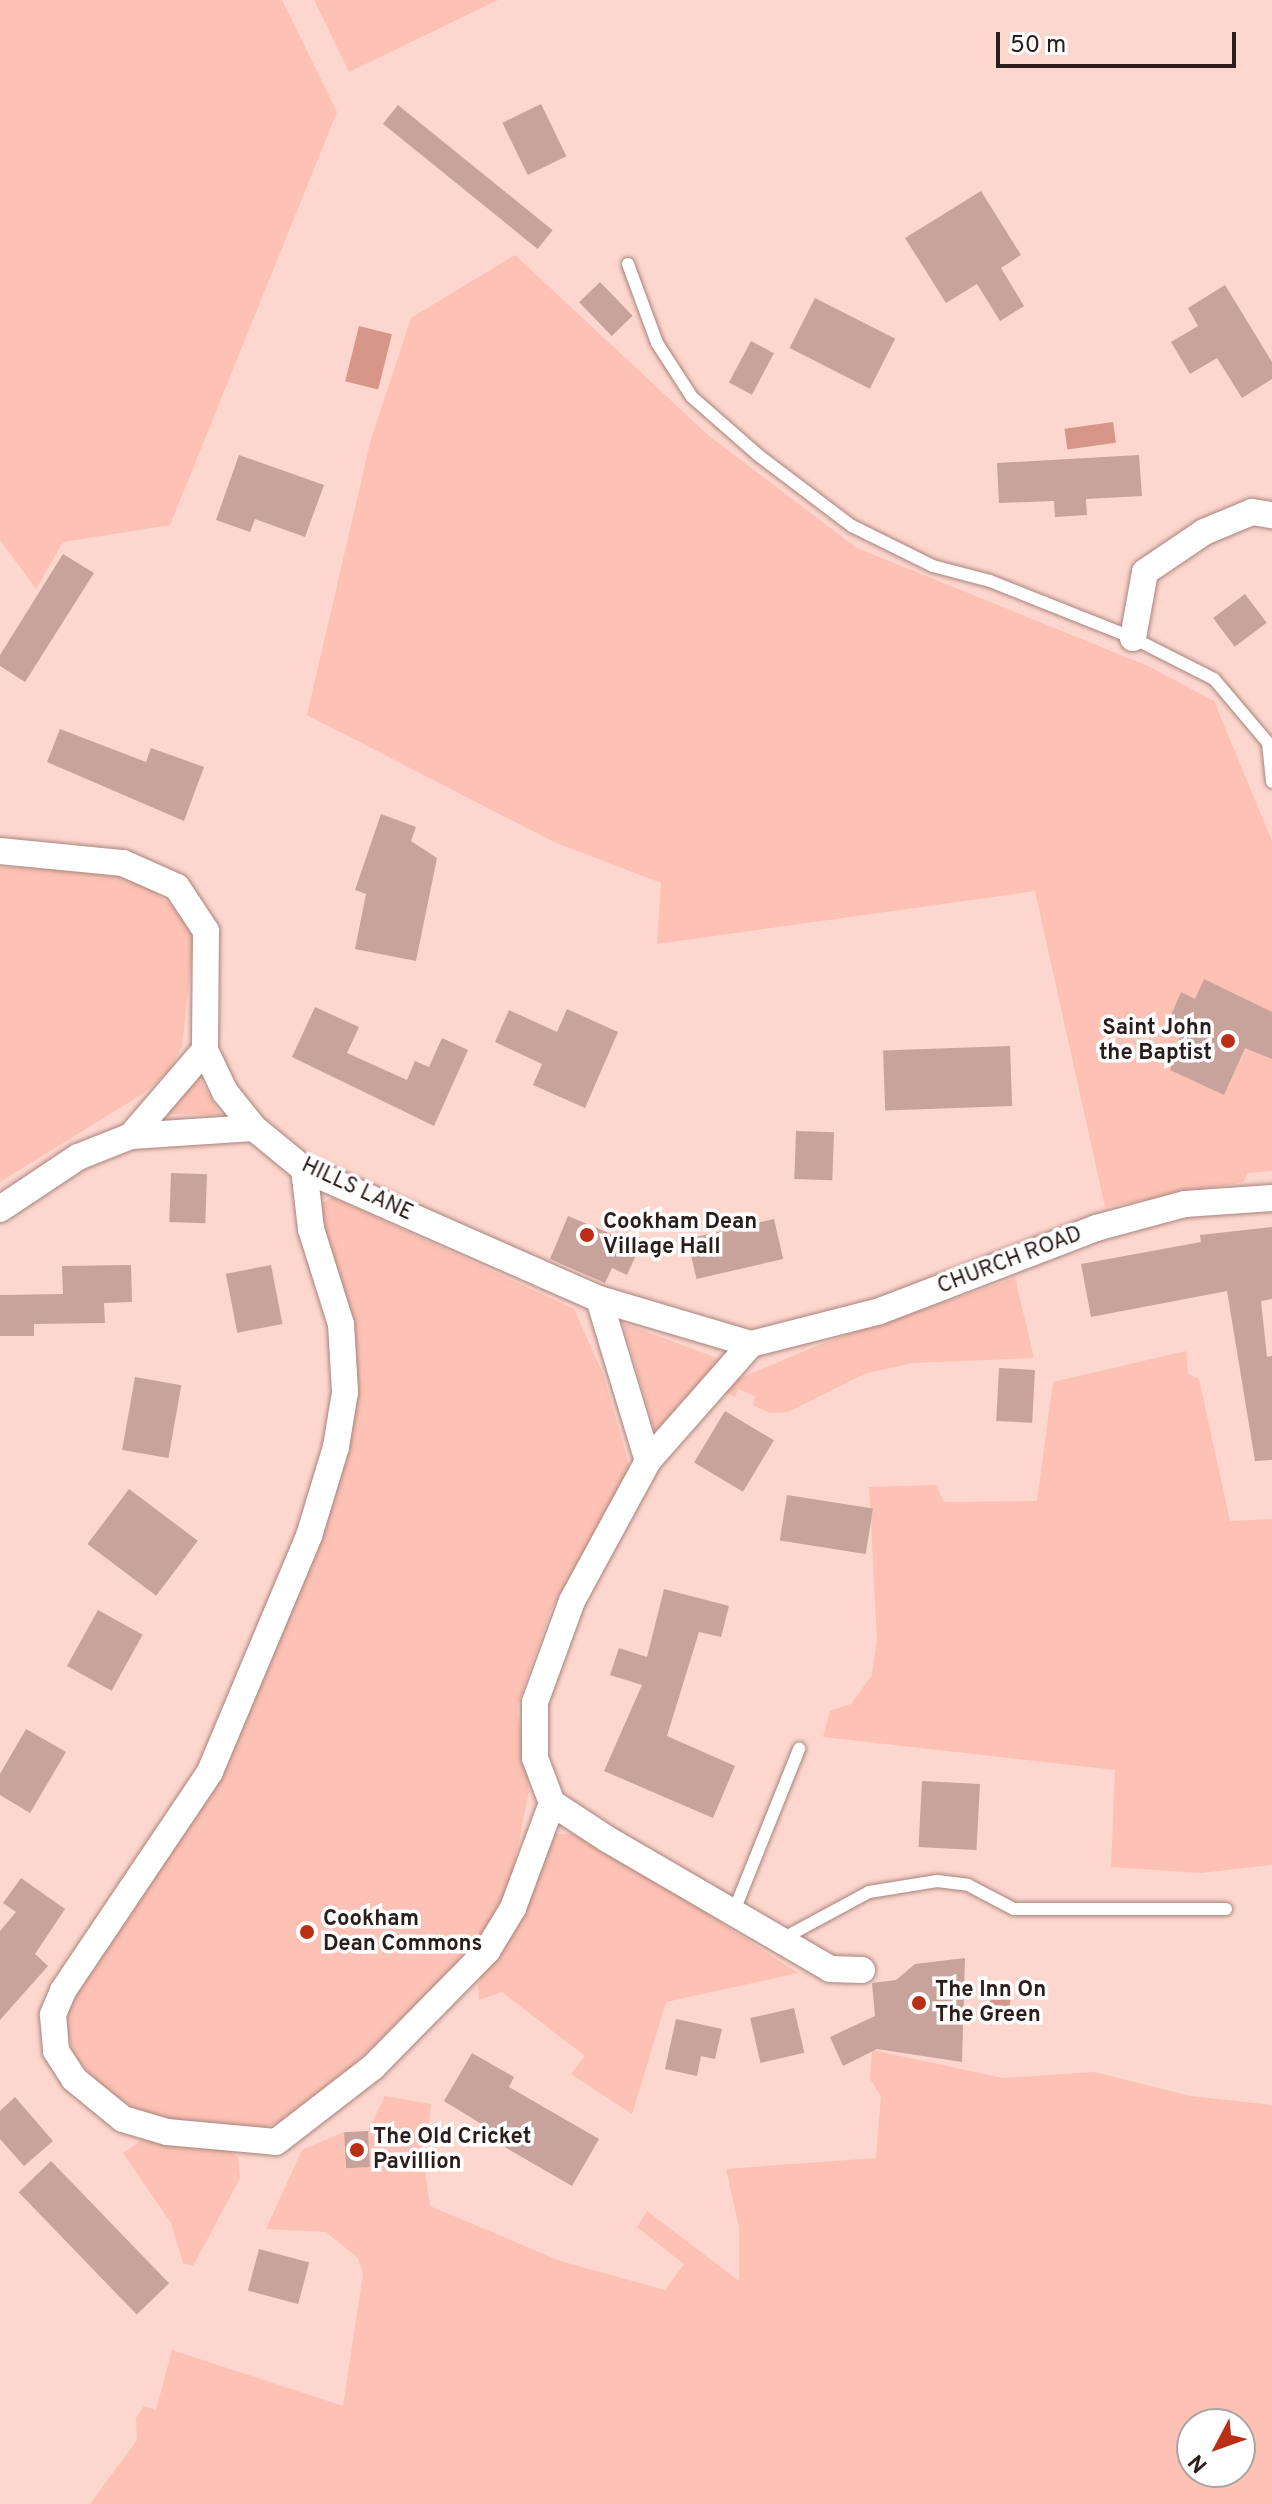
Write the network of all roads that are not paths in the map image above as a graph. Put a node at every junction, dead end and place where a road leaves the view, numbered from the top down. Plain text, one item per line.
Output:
1 (628, 264) dead end
2 (1272, 515) edge
3 (1133, 638) junction
4 (1272, 782) edge
5 (0, 851) edge
6 (205, 1050) junction
7 (254, 1128) junction
8 (131, 1136) junction
9 (304, 1169) junction
10 (1272, 1198) edge
11 (0, 1209) edge
12 (599, 1299) junction
13 (751, 1344) junction
14 (648, 1461) junction
15 (799, 1749) dead end
16 (552, 1803) junction
17 (1226, 1909) dead end
18 (734, 1911) junction
19 (782, 1939) junction
20 (862, 1970) dead end

1 - 3 lane
2 - 3 street
3 - 4 lane
5 - 6 street, HILLS LANE
6 - 7 street, HILLS LANE
6 - 8 street
7 - 8 street
7 - 9 street, HILLS LANE
8 - 11 street
9 - 12 street, HILLS LANE
9 - 16 street
10 - 13 street, CHURCH ROAD
12 - 13 street, HILLS LANE
12 - 14 street
13 - 14 street
14 - 16 street
15 - 18 lane
16 - 18 street
17 - 19 lane
18 - 19 street
19 - 20 street

